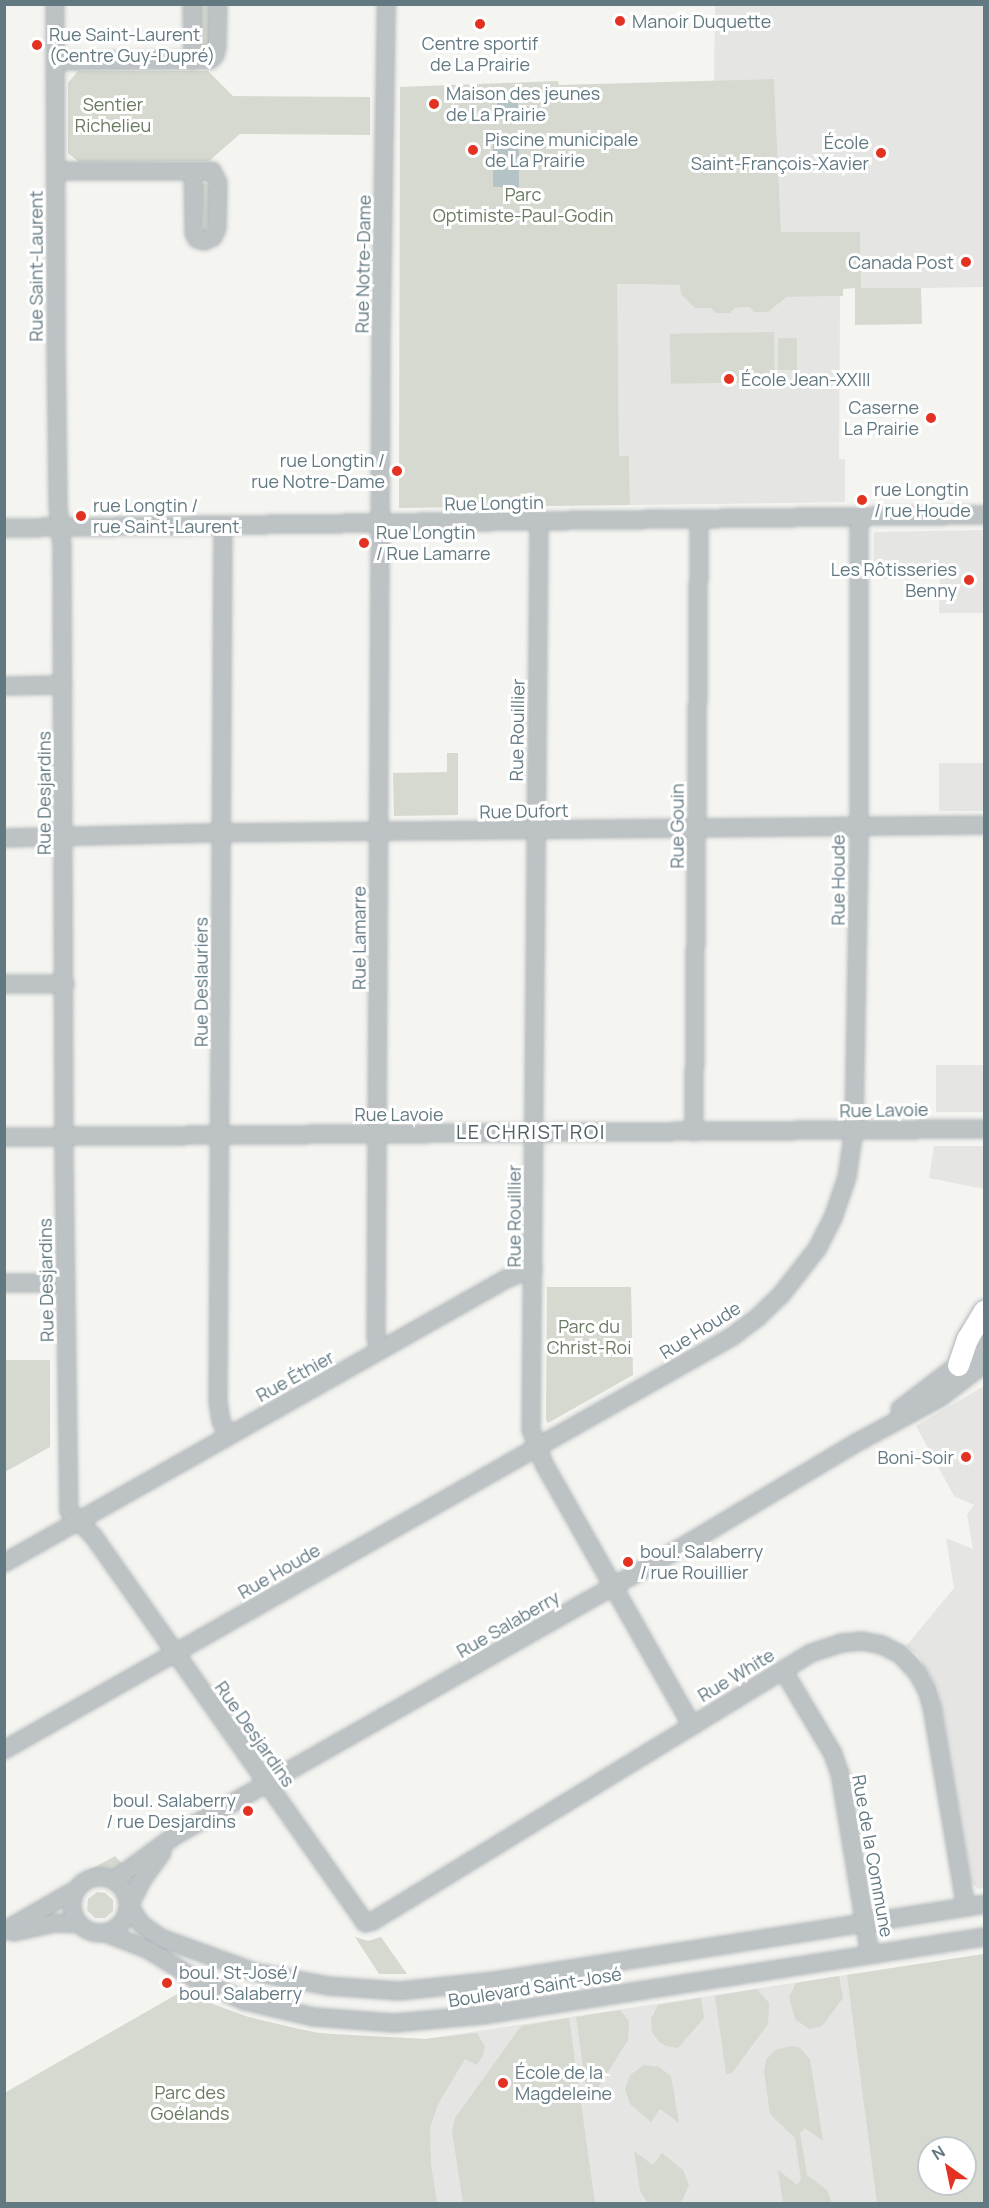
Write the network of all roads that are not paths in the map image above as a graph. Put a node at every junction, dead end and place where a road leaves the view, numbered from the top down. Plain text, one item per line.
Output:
1 (55, 4) edge
2 (192, 4) edge
3 (218, 4) edge
4 (386, 4) edge
5 (193, 60) junction
6 (55, 62) junction
7 (56, 171) junction
8 (194, 171) dead end
9 (984, 515) edge
10 (860, 517) junction
11 (699, 520) junction
12 (539, 522) junction
13 (381, 524) junction
14 (223, 526) junction
15 (4, 528) edge
16 (62, 528) junction
17 (63, 685) junction
18 (4, 686) edge
19 (984, 825) edge
20 (858, 826) junction
21 (697, 828) junction
22 (536, 830) junction
23 (379, 832) junction
24 (221, 833) junction
25 (64, 837) junction
26 (4, 838) edge
27 (4, 984) edge
28 (65, 984) junction
29 (984, 1129) edge
30 (854, 1130) junction
31 (694, 1132) junction
32 (377, 1133) junction
33 (533, 1134) junction
34 (219, 1135) junction
35 (4, 1137) edge
36 (65, 1137) junction
37 (533, 1269) junction
38 (4, 1283) edge
39 (66, 1283) junction
40 (984, 1311) edge
41 (984, 1345) edge
42 (379, 1351) junction
43 (984, 1364) edge
44 (958, 1365) junction
45 (228, 1436) junction
46 (856, 1443) junction
47 (536, 1448) junction
48 (78, 1521) junction
49 (4, 1563) edge
50 (613, 1587) junction
51 (175, 1653) junction
52 (783, 1670) junction
53 (692, 1726) junction
54 (4, 1750) edge
55 (266, 1784) junction
56 (176, 1835) junction
57 (114, 1880) junction
58 (77, 1889) junction
59 (984, 1904) edge
60 (129, 1906) junction
61 (966, 1907) junction
62 (376, 1919) joint
63 (864, 1923) junction
64 (79, 1924) junction
65 (4, 1933) edge
66 (106, 1933) junction
67 (984, 1937) edge
68 (870, 1955) junction

1 - 6 street, Rue Saint-Laurent
2 - 5 street
3 - 5 street
4 - 13 street, Rue Notre-Dame
5 - 6 street
6 - 7 street, Rue Saint-Laurent
7 - 8 street
7 - 16 street, Rue Saint-Laurent
9 - 10 street, Rue Longtin
10 - 11 street, Rue Longtin
10 - 20 street, Rue Houde
11 - 12 street, Rue Longtin
11 - 21 street, Rue Gouin
12 - 13 street, Rue Longtin
12 - 22 street, Rue Rouillier
13 - 14 street, Rue Longtin
13 - 23 street, Rue Lamarre
14 - 16 street, Rue Longtin
14 - 24 street, Rue Deslauriers
15 - 16 street, Rue Longtin
16 - 17 street, Rue Desjardins
17 - 18 street
17 - 25 street, Rue Desjardins
19 - 20 street, Rue Dufort
20 - 21 street, Rue Dufort
20 - 30 street, Rue Houde
21 - 22 street, Rue Dufort
21 - 31 street, Rue Gouin
22 - 23 street, Rue Dufort
22 - 33 street, Rue Rouillier
23 - 24 street, Rue Dufort
23 - 32 street, Rue Lamarre
24 - 25 street, Rue Dufort
24 - 34 street, Rue Deslauriers
25 - 26 street, Rue Dufort
25 - 28 street, Rue Desjardins
27 - 28 street
28 - 36 street, Rue Desjardins
29 - 30 street, Rue Lavoie
30 - 31 street, Rue Lavoie
30 - 47 street, Rue Houde
31 - 33 street, Rue Lavoie
32 - 33 street, Rue Lavoie
32 - 34 street, Rue Lavoie
32 - 42 street, Rue Lamarre
33 - 37 street, Rue Rouillier
34 - 36 street, Rue Lavoie
34 - 45 street, Rue Deslauriers
35 - 36 street, Rue Lavoie
36 - 39 street, Rue Desjardins
37 - 42 street, Rue Éthier
37 - 47 street, Rue Rouillier
38 - 39 street
39 - 48 street, Rue Desjardins
40 - 44 main road
41 - 44 street, Rue Salaberry
42 - 45 street, Rue Éthier
43 - 46 street, Rue Salaberry
44 - 46 street, Rue Salaberry
45 - 48 street, Rue Éthier
46 - 50 street, Rue Salaberry
47 - 50 street, Rue Rouillier
47 - 51 street, Rue Houde
48 - 49 street, Rue Éthier
48 - 51 street, Rue Desjardins
50 - 53 street, Rue Rouillier
50 - 55 street, Rue Salaberry
51 - 54 street, Rue Houde
51 - 55 street, Rue Desjardins
52 - 53 street, Rue White
52 - 61 street, Rue White
52 - 63 street, Rue de la Commune
53 - 62 street, Rue White
55 - 56 street, Rue Salaberry
55 - 62 street, Rue Desjardins
56 - 57 street, Rue Salaberry
56 - 60 street, Rue Salaberry
57 - 58 street
57 - 60 street
58 - 64 street
58 - 65 street
59 - 61 street, Boulevard Saint-José
60 - 63 street, Boulevard Saint-José
60 - 66 street
61 - 63 street, Boulevard Saint-José
63 - 68 street, Rue de la Commune
64 - 65 street
64 - 66 street
66 - 68 street, Boulevard Saint-José
67 - 68 street, Boulevard Saint-José

